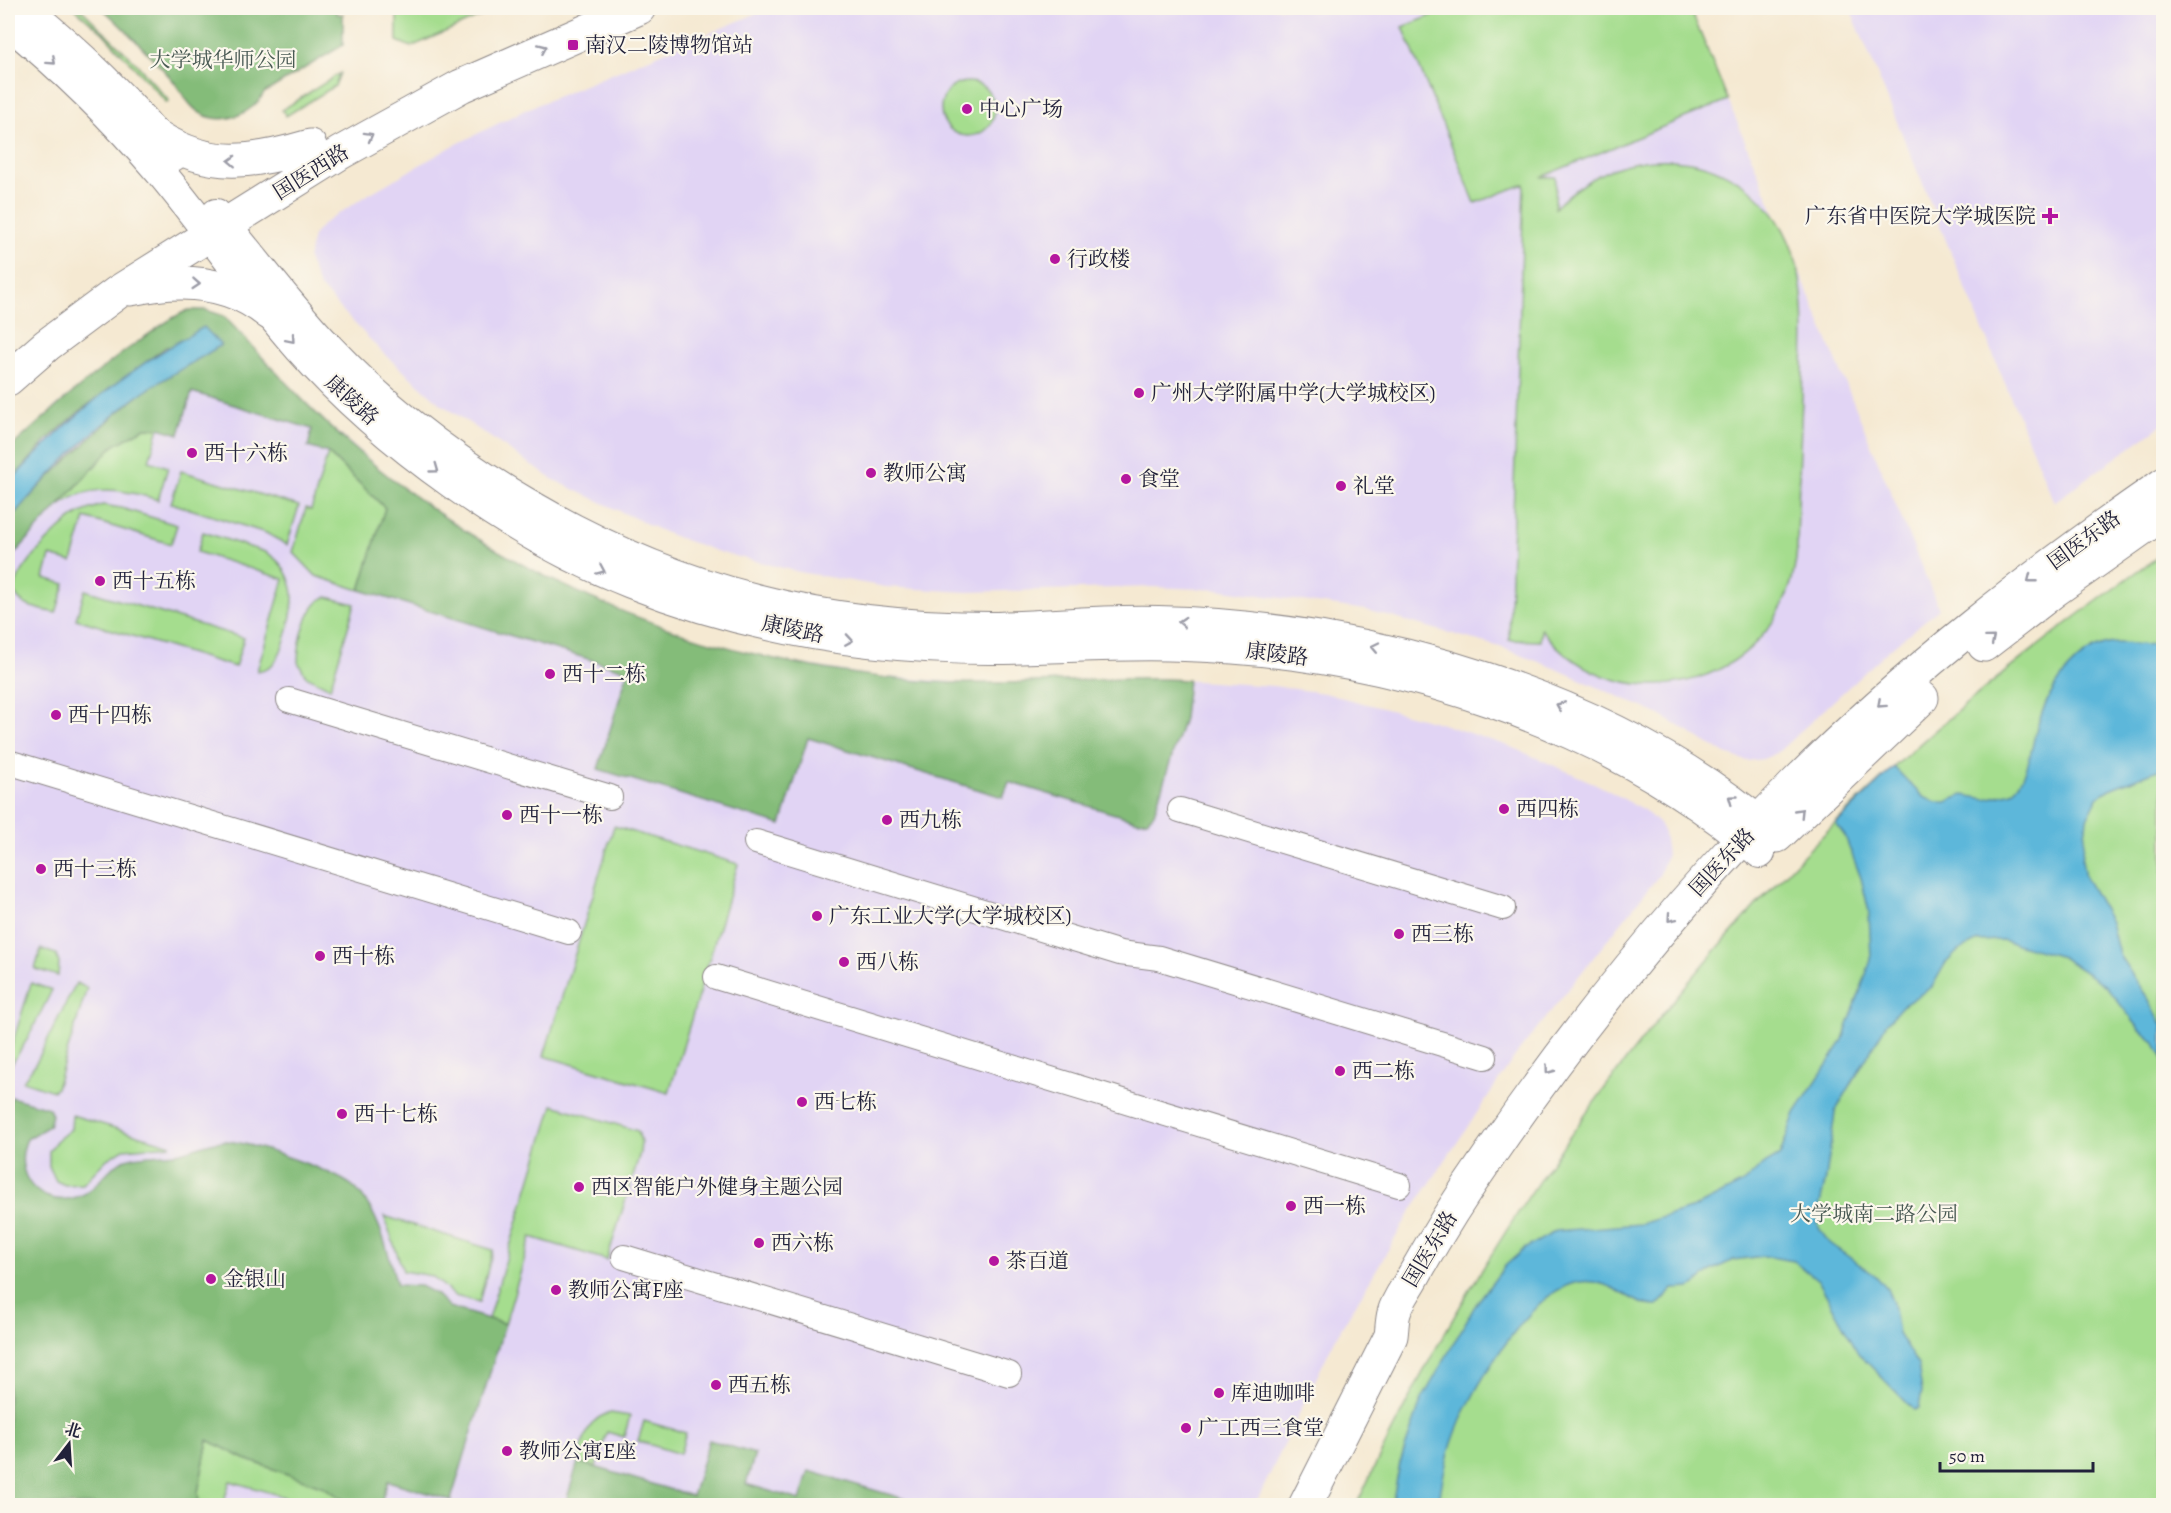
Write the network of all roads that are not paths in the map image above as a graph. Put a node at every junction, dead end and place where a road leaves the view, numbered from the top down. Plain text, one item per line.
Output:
1 (24, 8) edge
2 (582, 8) edge
3 (639, 8) edge
4 (8, 23) edge
5 (158, 137) junction
6 (310, 146) junction
7 (211, 221) junction
8 (118, 292) junction
9 (269, 313) junction
10 (8, 353) edge
11 (8, 379) edge
12 (2163, 484) edge
13 (2163, 513) edge
14 (289, 700) dead end
15 (8, 762) edge
16 (610, 797) dead end
17 (1180, 810) dead end
18 (1760, 837) junction
19 (756, 842) dead end
20 (1503, 908) dead end
21 (569, 932) dead end
22 (716, 977) dead end
23 (1485, 1057) dead end
24 (1399, 1185) dead end
25 (624, 1257) dead end
26 (1009, 1374) dead end
27 (1305, 1506) edge

1 - 5 street, 康陵路
2 - 6 main road, 国医西路
7 -> 3 main road, 国医西路
4 -> 7 street, 康陵路
6 -> 5 main road
5 - 7 street, 康陵路
6 - 7 main road, 国医西路
7 - 8 main road, 国医西路
7 - 9 street, 康陵路
7 - 10 main road, 国医西路
18 -> 7 street, 康陵路
8 -> 9 main road
8 - 11 main road, 国医西路
9 -> 18 street, 康陵路
12 -> 18 main road, 国医东路
18 -> 13 main road, 国医东路
14 - 16 street
15 - 21 street
17 - 20 street
18 - 27 main road, 国医东路
19 - 23 street
22 - 24 street
25 - 26 street

